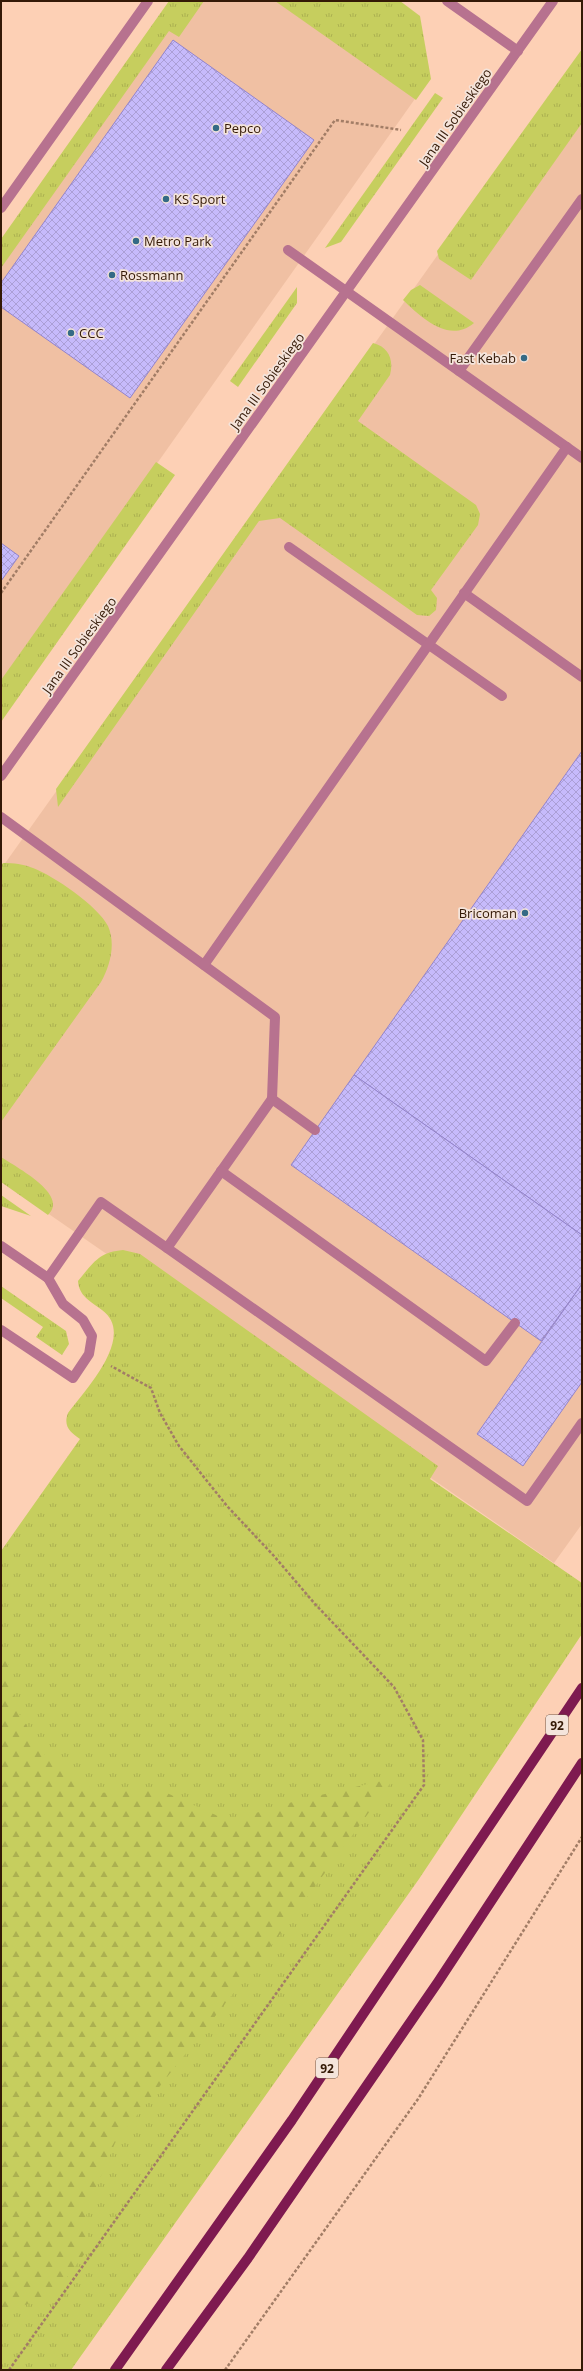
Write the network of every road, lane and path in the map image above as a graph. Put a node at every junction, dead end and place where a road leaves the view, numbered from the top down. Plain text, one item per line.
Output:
1 (148, 1) edge
2 (447, 1) edge
3 (553, 1) edge
4 (518, 51) junction
5 (401, 130) dead end
6 (582, 199) edge
7 (1, 208) edge
8 (288, 250) dead end
9 (347, 292) junction
10 (459, 371) junction
11 (567, 447) junction
12 (582, 458) edge
13 (289, 547) dead end
14 (1, 592) edge
15 (464, 594) junction
16 (428, 645) junction
17 (582, 677) edge
18 (502, 696) dead end
19 (1, 776) edge
20 (1, 816) edge
21 (204, 965) junction
22 (272, 1099) junction
23 (315, 1130) dead end
24 (221, 1171) junction
25 (1, 1246) edge
26 (167, 1248) junction
27 (48, 1278) junction
28 (514, 1323) dead end
29 (1, 1330) edge
30 (89, 1354) junction
31 (582, 1423) edge
32 (582, 1688) edge
33 (582, 1763) edge
34 (582, 1837) edge
35 (9, 2370) edge
36 (115, 2370) edge
37 (166, 2370) edge
38 (225, 2370) edge

1 - 7 street
2 - 4 street
3 - 4 street, Jana III Sobieskiego
4 - 9 street, Jana III Sobieskiego
5 - 14 path
6 - 10 street
8 - 9 street
9 - 10 street
9 - 19 street, Jana III Sobieskiego
10 - 11 street
11 - 12 street
11 - 15 street
13 - 16 street
15 - 16 street
15 - 17 street
16 - 18 street
16 - 21 street
20 - 21 street
21 - 22 street
22 - 23 street
22 - 24 street
24 - 26 street
24 - 28 street
25 - 27 street
26 - 27 street
26 - 31 street
27 - 30 street
29 - 30 street
30 - 35 path
32 - 36 main road, 92
33 - 37 main road
34 - 38 path

